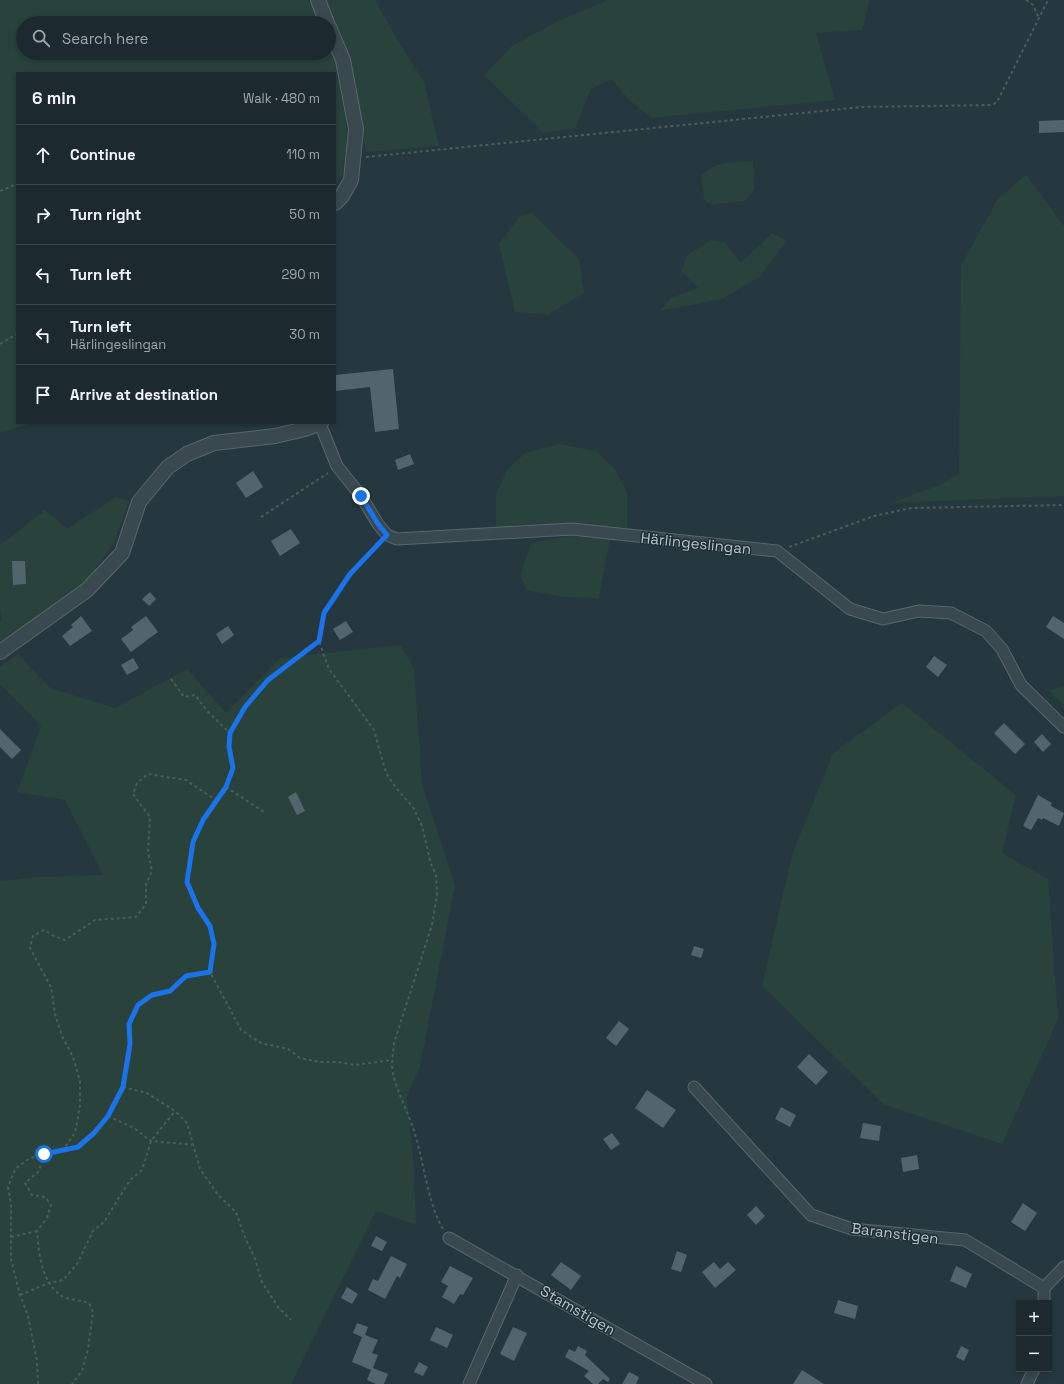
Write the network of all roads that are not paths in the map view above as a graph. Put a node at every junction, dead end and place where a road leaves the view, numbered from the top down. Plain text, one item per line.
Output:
1 (318, 0) edge
2 (325, 16) edge
3 (336, 44) edge
4 (336, 202) edge
5 (320, 424) edge
6 (0, 652) edge
7 (1064, 727) edge
8 (694, 1087) dead end
9 (449, 1238) road end
10 (1064, 1267) edge
11 (517, 1275) junction
12 (1044, 1288) junction
13 (1044, 1300) edge
14 (1033, 1372) edge
15 (469, 1384) edge
16 (706, 1384) edge
17 (1027, 1384) edge

1 - 2 street
3 - 4 street
5 - 6 street
5 - 7 street, Härlingeslingan
8 - 12 street, Baranstigen
9 - 11 street, Stamstigen
10 - 12 street
11 - 15 street
11 - 16 street, Stamstigen
12 - 13 street
14 - 17 street

